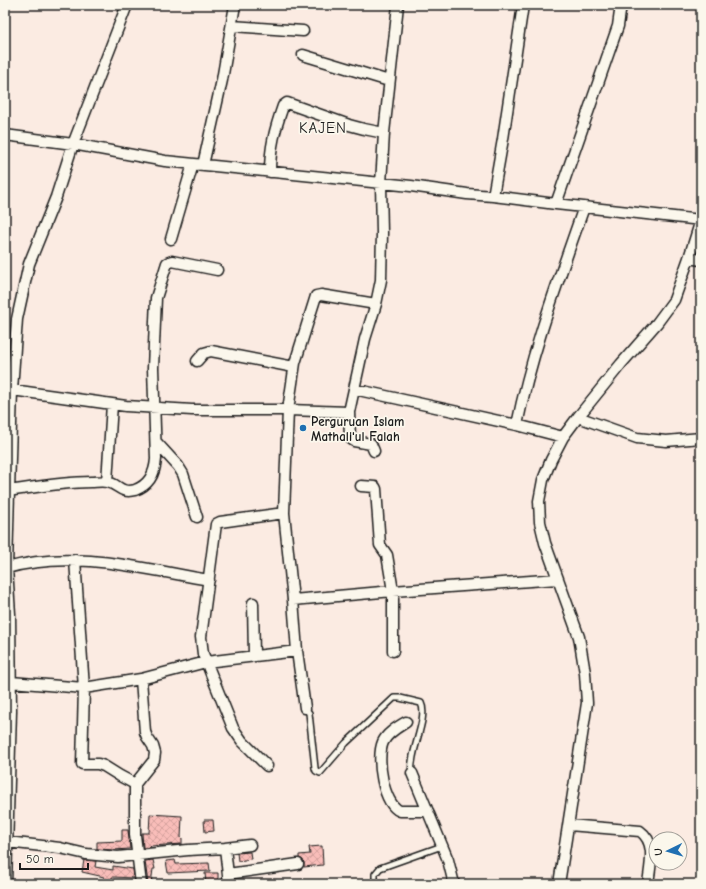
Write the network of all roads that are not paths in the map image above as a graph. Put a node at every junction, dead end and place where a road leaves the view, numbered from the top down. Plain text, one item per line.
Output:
1 (127, 5) edge
2 (235, 5) edge
3 (398, 5) edge
4 (523, 5) edge
5 (618, 6) edge
6 (232, 26) junction
7 (303, 31) dead end
8 (303, 55) dead end
9 (389, 81) junction
10 (384, 133) junction
11 (5, 135) edge
12 (73, 144) junction
13 (198, 164) junction
14 (270, 172) junction
15 (381, 184) junction
16 (493, 196) junction
17 (556, 204) junction
18 (584, 207) junction
19 (701, 220) edge
20 (171, 239) dead end
21 (689, 258) junction
22 (701, 260) edge
23 (217, 270) dead end
24 (376, 304) junction
25 (197, 361) dead end
26 (294, 368) junction
27 (354, 389) junction
28 (9, 390) edge
29 (112, 404) junction
30 (156, 408) junction
31 (288, 410) junction
32 (350, 412) junction
33 (578, 417) junction
34 (517, 425) junction
35 (563, 437) junction
36 (701, 438) edge
37 (156, 442) junction
38 (374, 451) dead end
39 (107, 482) junction
40 (361, 486) dead end
41 (9, 491) junction
42 (284, 513) junction
43 (197, 516) dead end
44 (6, 530) edge
45 (75, 560) junction
46 (7, 572) edge
47 (558, 579) junction
48 (208, 580) junction
49 (393, 591) junction
50 (293, 600) junction
51 (253, 603) dead end
52 (297, 651) junction
53 (393, 651) dead end
54 (254, 656) junction
55 (206, 662) junction
56 (141, 679) junction
57 (11, 682) junction
58 (84, 688) junction
59 (305, 708) joint
60 (406, 722) dead end
61 (7, 757) edge
62 (267, 766) dead end
63 (412, 773) joint
64 (135, 784) junction
65 (428, 811) junction
66 (6, 823) edge
67 (569, 825) junction
68 (7, 842) junction
69 (250, 845) dead end
70 (442, 846) junction
71 (225, 848) junction
72 (137, 856) junction
73 (298, 864) dead end
74 (228, 879) edge
75 (6, 884) edge
76 (141, 884) edge
77 (375, 884) edge
78 (454, 884) edge
79 (559, 884) edge
80 (648, 884) edge

1 - 12 street
2 - 6 street
3 - 9 street
4 - 16 street
5 - 17 street
6 - 7 street
6 - 13 street
8 - 9 street
9 - 10 street
10 - 14 street
10 - 15 street
11 - 12 street
12 - 13 street
12 - 28 street
13 - 14 street
13 - 20 street
14 - 15 street
15 - 16 street
15 - 24 street
16 - 17 street
17 - 18 street
18 - 19 street
18 - 34 street
19 - 21 street
21 - 22 street
21 - 33 street
23 - 30 street
24 - 26 street
24 - 27 street
25 - 26 street
26 - 31 street
27 - 32 street
27 - 34 street
28 - 29 street
28 - 41 street
29 - 30 street
29 - 39 street
30 - 31 street
30 - 37 street
31 - 32 street
31 - 42 street
32 - 38 street
33 - 35 street
33 - 36 street
34 - 35 street
35 - 47 street
37 - 39 street
37 - 43 street
39 - 41 street
40 - 49 street
41 - 44 street
42 - 48 street
42 - 50 street
44 - 46 street
45 - 46 street
45 - 48 street
45 - 58 street
46 - 57 street
47 - 49 street
47 - 67 street
48 - 55 street
49 - 50 street
49 - 53 street
50 - 52 street
51 - 54 street
52 - 54 street
52 - 59 street
54 - 55 street
55 - 56 street
55 - 62 street
56 - 58 street
56 - 64 street
57 - 58 street
57 - 61 street
58 - 64 street
59 - 63 lane
60 - 65 street
61 - 66 street
63 - 65 street
64 - 72 street
65 - 70 street
66 - 68 street
67 - 79 street
67 - 80 street
68 - 72 street
68 - 75 street
69 - 71 street
70 - 77 lane
70 - 78 street
71 - 72 street
71 - 74 street
72 - 76 street
73 - 74 street

